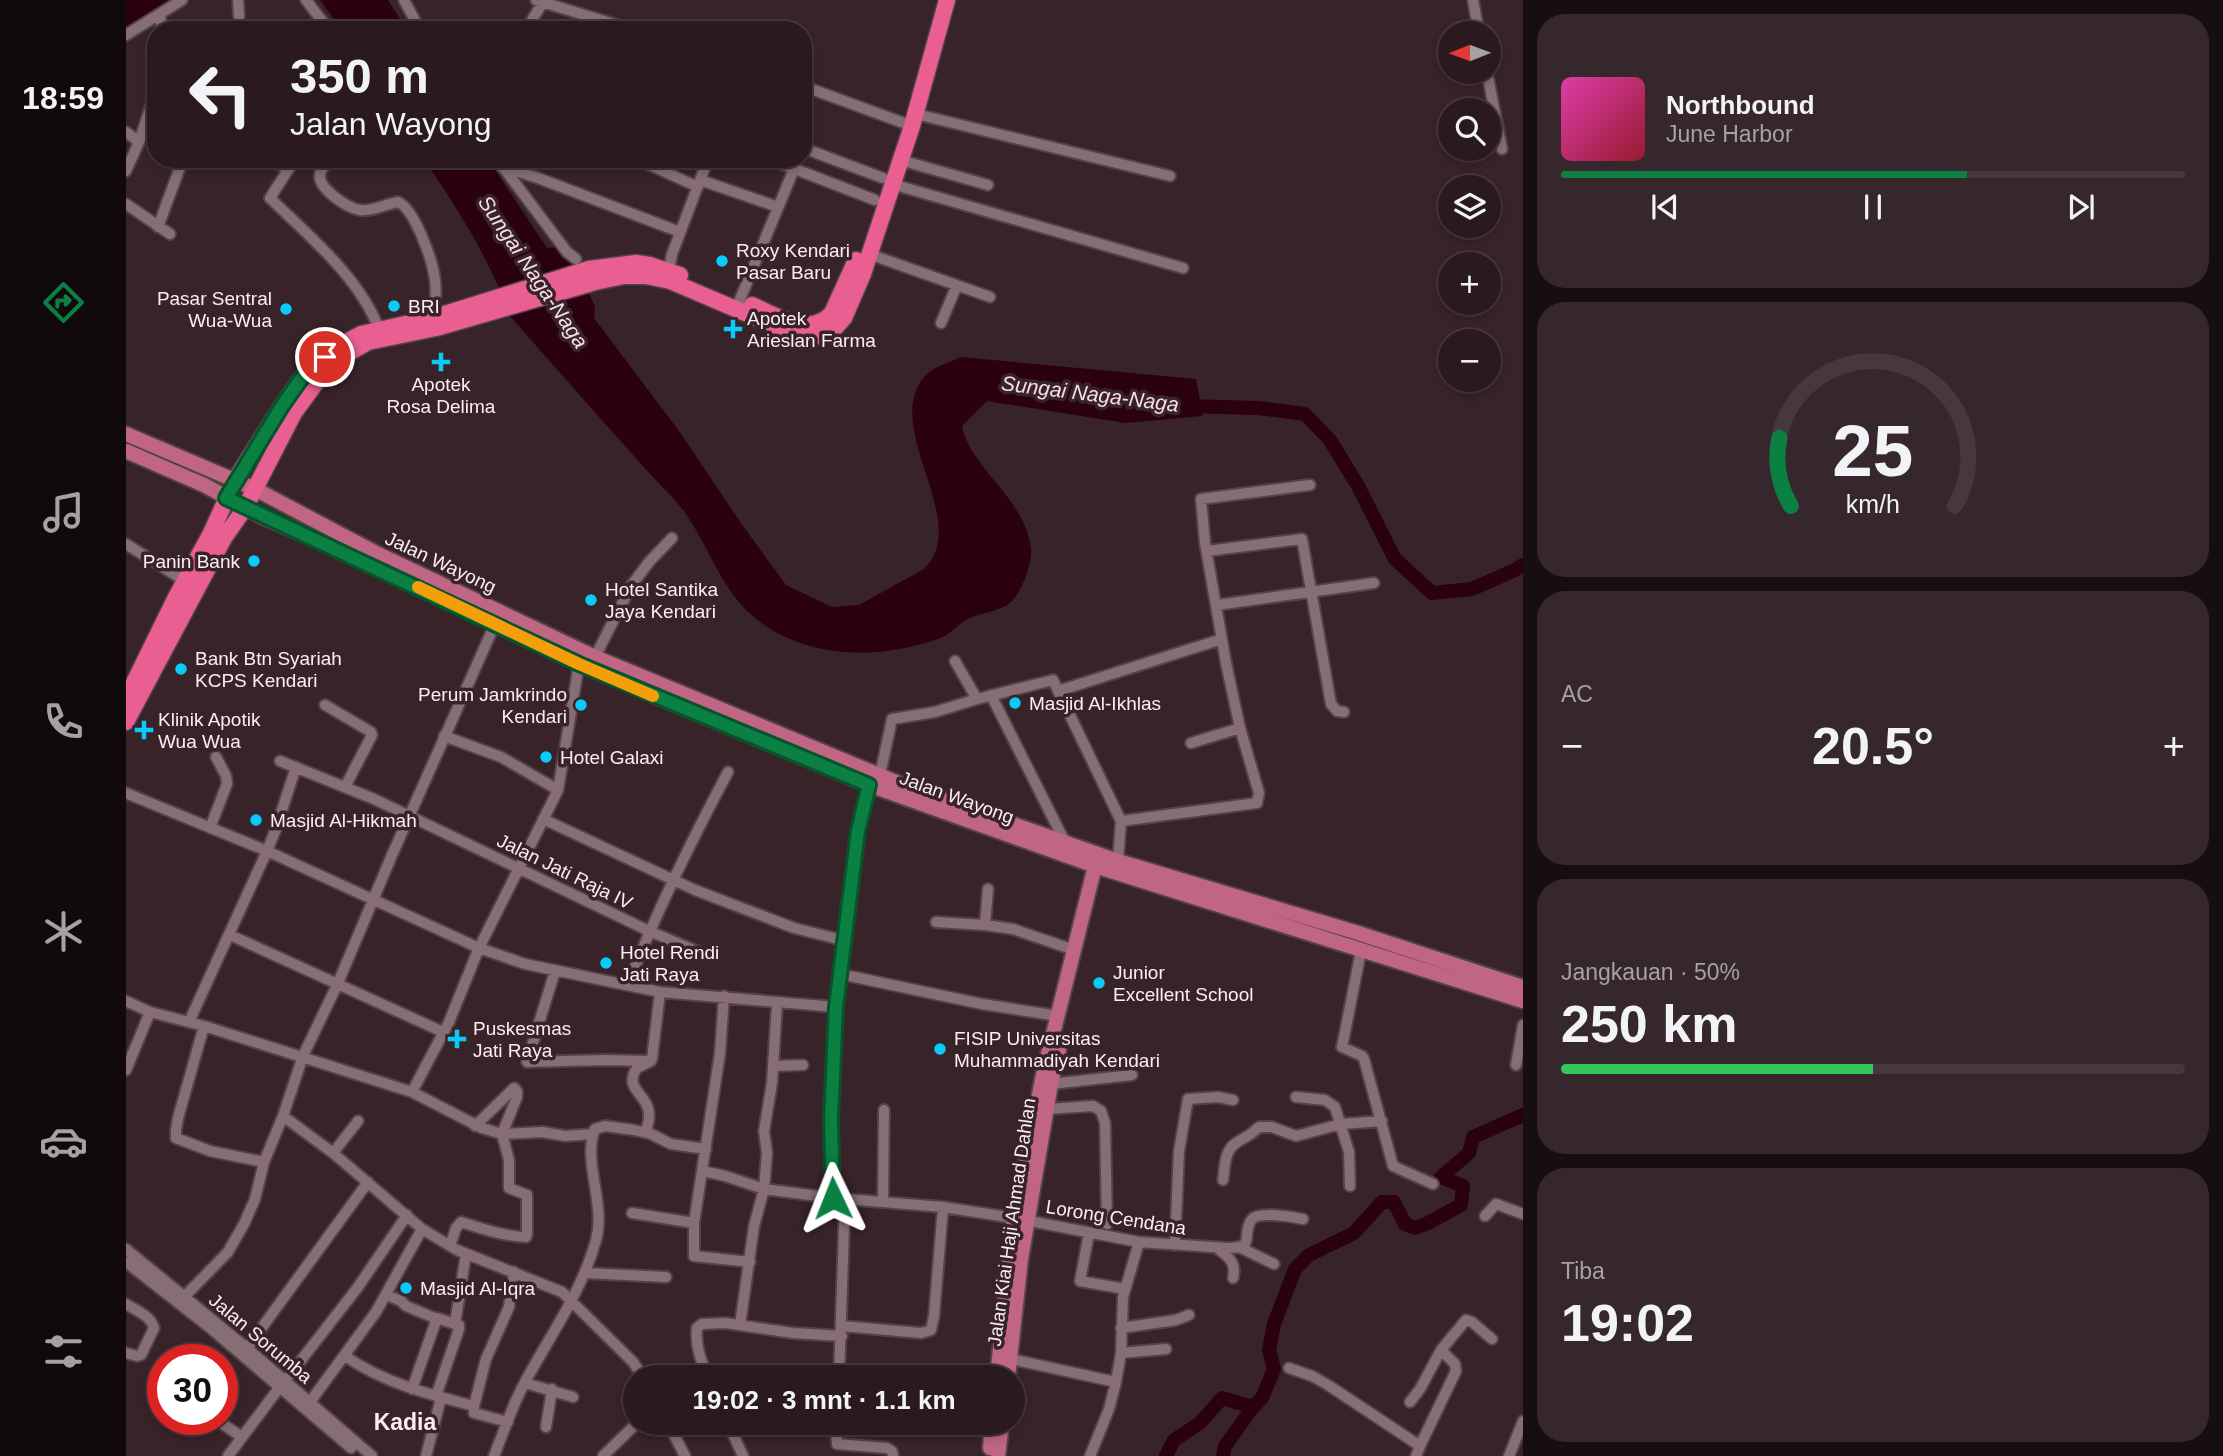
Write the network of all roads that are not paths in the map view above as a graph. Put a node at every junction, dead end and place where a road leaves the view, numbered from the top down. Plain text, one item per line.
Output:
1 (182, 0) edge
2 (238, 0) edge
3 (306, 0) edge
4 (404, 0) edge
5 (936, 0) edge
6 (947, 0) edge
7 (1473, 0) edge
8 (539, 1) edge
9 (160, 14) junction
10 (239, 16) dead end
11 (148, 21) edge
12 (161, 21) edge
13 (322, 21) edge
14 (415, 21) edge
15 (530, 21) edge
16 (604, 21) edge
17 (1477, 21) edge
18 (147, 22) edge
19 (126, 34) edge
20 (1489, 84) edge
21 (812, 89) edge
22 (147, 118) edge
23 (910, 121) junction
24 (126, 132) edge
25 (139, 142) junction
26 (1502, 149) dead end
27 (812, 151) edge
28 (900, 160) junction
29 (180, 168) edge
30 (285, 168) edge
31 (323, 168) edge
32 (503, 168) edge
33 (512, 168) edge
34 (659, 168) edge
35 (705, 168) edge
36 (794, 169) joint
37 (288, 170) joint
38 (126, 171) edge
39 (1170, 176) dead end
40 (888, 181) junction
41 (699, 184) junction
42 (988, 185) dead end
43 (875, 200) junction
44 (126, 204) edge
45 (778, 207) junction
46 (158, 227) junction
47 (680, 232) junction
48 (170, 234) dead end
49 (869, 254) junction
50 (1183, 268) dead end
51 (587, 270) junction
52 (669, 270) junction
53 (957, 285) junction
54 (990, 297) dead end
55 (500, 303) junction
56 (738, 305) junction
57 (432, 318) junction
58 (941, 323) dead end
59 (379, 329) junction
60 (126, 434) edge
61 (126, 451) edge
62 (235, 480) junction
63 (1310, 485) dead end
64 (255, 489) junction
65 (226, 498) junction
66 (244, 508) junction
67 (672, 538) dead end
68 (126, 544) edge
69 (1207, 551) junction
70 (185, 581) junction
71 (1374, 583) dead end
72 (1312, 593) junction
73 (1217, 605) junction
74 (495, 624) junction
75 (1222, 639) junction
76 (595, 657) junction
77 (955, 661) dead end
78 (579, 664) junction
79 (1058, 691) junction
80 (991, 695) junction
81 (126, 699) edge
82 (977, 699) junction
83 (325, 705) dead end
84 (1344, 712) dead end
85 (126, 722) edge
86 (1240, 728) junction
87 (444, 736) junction
88 (1191, 743) dead end
89 (216, 757) dead end
90 (280, 761) dead end
91 (296, 766) junction
92 (728, 772) dead end
93 (880, 775) junction
94 (869, 785) junction
95 (345, 787) junction
96 (558, 790) junction
97 (126, 793) edge
98 (409, 817) junction
99 (543, 819) junction
100 (1121, 821) junction
101 (210, 828) junction
102 (1065, 842) junction
103 (267, 851) junction
104 (1118, 861) junction
105 (519, 868) junction
106 (1099, 871) junction
107 (674, 880) junction
108 (988, 889) dead end
109 (373, 899) junction
110 (1269, 914) junction
111 (936, 922) dead end
112 (985, 925) junction
113 (649, 932) junction
114 (230, 934) junction
115 (846, 941) junction
116 (479, 948) junction
117 (1074, 950) junction
118 (1361, 951) junction
119 (706, 955) dead end
120 (555, 971) junction
121 (840, 974) junction
122 (338, 983) junction
123 (628, 984) junction
124 (1523, 987) edge
125 (660, 992) junction
126 (724, 996) junction
127 (126, 1001) edge
128 (1523, 1001) edge
129 (777, 1003) junction
130 (836, 1007) junction
131 (149, 1012) junction
132 (1058, 1016) junction
133 (189, 1022) junction
134 (1523, 1025) edge
135 (204, 1026) junction
136 (443, 1032) junction
137 (303, 1056) junction
138 (651, 1061) junction
139 (803, 1065) dead end
140 (1516, 1065) dead end
141 (774, 1066) junction
142 (126, 1070) edge
143 (1132, 1074) dead end
144 (1051, 1084) junction
145 (412, 1092) junction
146 (1296, 1097) dead end
147 (1233, 1100) dead end
148 (1047, 1109) junction
149 (884, 1110) dead end
150 (283, 1116) junction
151 (358, 1121) dead end
152 (1382, 1121) junction
153 (1341, 1124) junction
154 (475, 1126) junction
155 (645, 1132) junction
156 (502, 1134) junction
157 (593, 1134) junction
158 (706, 1149) junction
159 (333, 1153) junction
160 (264, 1162) junction
161 (703, 1171) junction
162 (1223, 1180) dead end
163 (368, 1182) junction
164 (1433, 1184) dead end
165 (1350, 1186) dead end
166 (764, 1189) junction
167 (833, 1198) junction
168 (845, 1198) junction
169 (883, 1202) junction
170 (943, 1207) junction
171 (632, 1213) dead end
172 (1523, 1214) edge
173 (407, 1215) junction
174 (1485, 1216) dead end
175 (1021, 1219) junction
176 (1303, 1219) dead end
177 (695, 1223) junction
178 (1107, 1224) dead end
179 (422, 1229) junction
180 (1089, 1233) junction
181 (1139, 1242) junction
182 (1175, 1245) junction
183 (450, 1246) junction
184 (1217, 1248) junction
185 (1241, 1248) junction
186 (126, 1250) edge
187 (466, 1254) junction
188 (126, 1262) edge
189 (750, 1262) junction
190 (1274, 1264) dead end
191 (514, 1272) junction
192 (585, 1273) junction
193 (666, 1277) dead end
194 (1233, 1278) dead end
195 (1125, 1289) junction
196 (387, 1295) junction
197 (185, 1296) junction
198 (570, 1300) junction
199 (126, 1304) edge
200 (1189, 1315) dead end
201 (437, 1319) junction
202 (455, 1324) junction
203 (740, 1325) junction
204 (1121, 1328) junction
205 (217, 1329) junction
206 (842, 1331) junction
207 (1492, 1339) dead end
208 (247, 1348) junction
209 (1166, 1349) dead end
210 (1441, 1350) junction
211 (126, 1353) edge
212 (1121, 1353) junction
213 (345, 1356) junction
214 (1011, 1359) junction
215 (635, 1365) edge
216 (704, 1365) edge
217 (840, 1365) edge
218 (999, 1365) edge
219 (1010, 1365) edge
220 (1289, 1368) dead end
221 (524, 1382) junction
222 (1116, 1382) junction
223 (282, 1385) junction
224 (412, 1389) junction
225 (552, 1389) junction
226 (1420, 1389) junction
227 (438, 1397) junction
228 (573, 1397) dead end
229 (310, 1402) junction
230 (1410, 1402) dead end
231 (1440, 1402) junction
232 (474, 1406) junction
233 (1523, 1421) edge
234 (508, 1422) junction
235 (546, 1427) dead end
236 (238, 1434) edge
237 (625, 1435) edge
238 (674, 1435) edge
239 (733, 1435) edge
240 (837, 1435) edge
241 (991, 1435) edge
242 (1001, 1435) edge
243 (243, 1437) junction
244 (1418, 1451) edge
245 (228, 1456) edge
246 (361, 1456) edge
247 (372, 1456) edge
248 (426, 1456) edge
249 (494, 1456) edge
250 (603, 1456) edge
251 (685, 1456) edge
252 (743, 1456) edge
253 (893, 1456) edge
254 (989, 1456) edge
255 (998, 1456) edge
256 (1090, 1456) edge
257 (1509, 1456) edge

1 - 9 street
2 - 10 street
3 - 13 street
4 - 14 street
5 - 23 highway
6 - 23 highway
7 - 17 street
8 - 15 street
8 - 16 street
9 - 11 street
9 - 12 street
18 - 19 street
20 - 26 street
21 - 23 street
22 - 25 street
23 - 28 highway
23 - 39 street
23 - 40 highway
24 - 25 street
25 - 38 street
27 - 40 street
28 - 40 highway
28 - 42 street
29 - 46 street
30 - 37 street
31 - 57 street
32 - 51 street
33 - 47 street
34 - 41 street
35 - 41 street
36 - 43 street
36 - 45 street
37 - 59 street
40 - 43 highway
40 - 49 highway
40 - 50 street
41 - 45 street
41 - 47 street
43 - 56 highway
44 - 46 street
45 - 56 street
46 - 48 street
47 - 52 street
49 - 53 street
49 - 56 highway
51 - 52 highway
51 - 55 highway
51 - 56 highway
52 - 56 highway
53 - 54 street
53 - 58 street
55 - 57 highway
55 - 64 highway
57 - 59 highway
59 - 62 highway
60 - 62 main road, Jalan Wayong
61 - 65 main road, Jalan Wayong
62 - 64 main road, Jalan Wayong
62 - 65 highway
63 - 69 street
64 - 66 highway
64 - 76 main road, Jalan Wayong
65 - 66 main road, Jalan Wayong
65 - 70 highway
66 - 74 main road, Jalan Wayong
66 - 85 highway
67 - 76 street
68 - 70 street
69 - 72 street
69 - 73 street
70 - 81 highway
71 - 72 street
72 - 73 street
72 - 84 street
73 - 75 street
74 - 78 main road, Jalan Wayong
74 - 87 street
75 - 79 street
75 - 86 street
76 - 93 main road, Jalan Wayong
77 - 82 street
78 - 94 main road, Jalan Wayong
78 - 96 street
79 - 80 street
79 - 100 street
80 - 82 street
80 - 102 street
82 - 93 street
83 - 95 street
86 - 88 street
86 - 100 street
87 - 96 street
87 - 98 street
89 - 101 street
90 - 91 street, Jalan Jati Raja IV
91 - 95 street, Jalan Jati Raja IV
91 - 103 street
92 - 107 street
93 - 102 main road, Jalan Wayong
94 - 106 main road, Jalan Wayong
94 - 115 street
95 - 98 street, Jalan Jati Raja IV
96 - 99 street
97 - 101 street
98 - 105 street, Jalan Jati Raja IV
98 - 109 street
99 - 105 street
99 - 107 street
100 - 104 street
101 - 103 street
102 - 104 main road, Jalan Wayong
103 - 109 street
103 - 114 street
104 - 110 main road, Jalan Wayong
105 - 113 street, Jalan Jati Raja IV
105 - 116 street
106 - 110 main road, Jalan Wayong
106 - 117 main road, Jalan Kiai Haji Ahmad Dahlan
106 - 144 main road, Jalan Kiai Haji Ahmad Dahlan
107 - 113 street
107 - 115 street
108 - 112 street
109 - 116 street
109 - 122 street
110 - 118 main road, Jalan Wayong
110 - 124 main road, Jalan Wayong
111 - 112 street
112 - 117 street
113 - 119 street, Jalan Jati Raja IV
113 - 123 street
114 - 122 street
114 - 133 street
115 - 121 street
116 - 120 street
116 - 136 street
117 - 132 main road, Jalan Kiai Haji Ahmad Dahlan
118 - 128 main road, Jalan Wayong
118 - 152 street
120 - 123 street
120 - 138 street
121 - 130 street
121 - 132 street
122 - 136 street
122 - 137 street
123 - 125 street
125 - 126 street
125 - 138 street
126 - 129 street
126 - 158 street
127 - 131 street
129 - 130 street
129 - 141 street
130 - 167 street
131 - 133 street
131 - 142 street
132 - 175 main road, Jalan Kiai Haji Ahmad Dahlan
133 - 135 street
134 - 140 street
135 - 137 street
135 - 160 street
136 - 145 street
137 - 145 street
137 - 150 street
138 - 155 street
139 - 141 street
141 - 166 street
143 - 144 street
144 - 148 main road, Jalan Kiai Haji Ahmad Dahlan
145 - 154 street
146 - 153 street
147 - 182 street
148 - 175 main road, Jalan Kiai Haji Ahmad Dahlan
148 - 178 street
149 - 169 street
150 - 159 street
150 - 160 street
151 - 159 street
152 - 153 street
152 - 164 street
153 - 162 street
153 - 165 street
154 - 156 street
154 - 156 street
155 - 157 street
155 - 158 street
156 - 157 street
156 - 183 street
157 - 192 street
158 - 161 street
159 - 163 street
160 - 197 street
161 - 166 street, Lorong Cendana
161 - 177 street
163 - 173 street
163 - 208 street
166 - 167 street, Lorong Cendana
166 - 189 street
167 - 168 street, Lorong Cendana
168 - 169 street, Lorong Cendana
168 - 206 street
169 - 170 street, Lorong Cendana
170 - 175 street, Lorong Cendana
170 - 206 street
171 - 177 street
172 - 174 street
173 - 179 street
173 - 223 street
175 - 180 street, Lorong Cendana
175 - 214 main road, Jalan Kiai Haji Ahmad Dahlan
175 - 218 main road, Jalan Kiai Haji Ahmad Dahlan
176 - 185 street
177 - 189 street
179 - 183 street
179 - 196 street
180 - 181 street, Lorong Cendana
180 - 195 street
181 - 182 street, Lorong Cendana
181 - 195 street
182 - 184 street, Lorong Cendana
183 - 187 street
184 - 185 street, Lorong Cendana
184 - 194 street
185 - 190 street
186 - 197 street, Jalan Sorumba
187 - 191 street
187 - 202 street
188 - 205 street, Jalan Sorumba
189 - 203 street
191 - 198 street
191 - 232 street
192 - 193 street
192 - 198 street
195 - 204 street
196 - 201 street
196 - 213 street
197 - 205 street, Jalan Sorumba
198 - 215 street
198 - 221 street
199 - 211 street
200 - 204 street
201 - 202 street
201 - 224 street
202 - 227 street
203 - 206 street
203 - 216 street
204 - 212 street
205 - 208 street, Jalan Sorumba
205 - 223 street, Jalan Sorumba
206 - 217 street
207 - 210 street
208 - 223 street, Jalan Sorumba
209 - 212 street
210 - 226 street
210 - 231 street
212 - 222 street
213 - 224 street
213 - 229 street
214 - 219 main road, Jalan Kiai Haji Ahmad Dahlan
214 - 222 street
220 - 244 street
221 - 225 street
221 - 234 street
222 - 256 street
223 - 229 street, Jalan Sorumba
223 - 243 street
223 - 246 street, Jalan Sorumba
224 - 227 street
225 - 228 street
225 - 235 street
226 - 230 street
226 - 231 street
227 - 232 street
227 - 248 street
229 - 247 street, Jalan Sorumba
231 - 244 street
232 - 234 street
233 - 257 street
234 - 249 street
236 - 243 street
237 - 250 street
238 - 251 street
239 - 252 street
240 - 253 street
241 - 254 main road
242 - 255 main road
243 - 245 street

